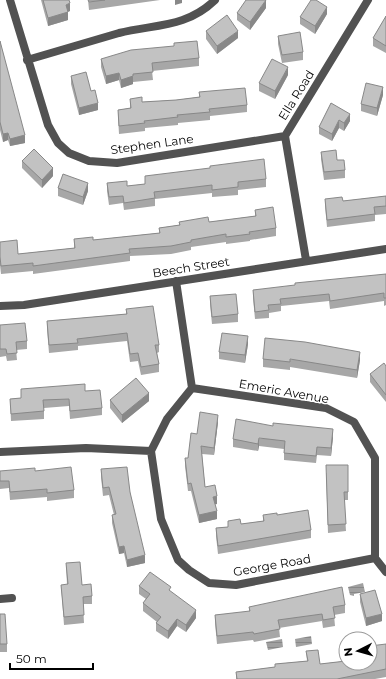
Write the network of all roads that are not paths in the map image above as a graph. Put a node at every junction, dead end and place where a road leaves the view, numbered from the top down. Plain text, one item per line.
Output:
1 (10, 0) edge
2 (215, 0) edge
3 (368, 0) edge
4 (27, 60) junction
5 (285, 136) junction
6 (386, 249) edge
7 (306, 260) junction
8 (176, 281) junction
9 (0, 306) edge
10 (192, 388) junction
11 (150, 451) junction
12 (0, 452) edge
13 (375, 558) junction
14 (386, 572) edge
15 (12, 598) dead end
16 (0, 599) edge

1 - 4 street, Stephen Lane
2 - 4 street
3 - 5 street, Ella Road
4 - 5 street, Stephen Lane
5 - 7 street, Ella Road
6 - 7 street, Beech Street
7 - 8 street, Beech Street
8 - 9 street, Beech Street
8 - 10 street
10 - 11 street
10 - 13 street, Emeric Avenue
11 - 12 street
11 - 13 street, George Road
13 - 14 street
15 - 16 street

